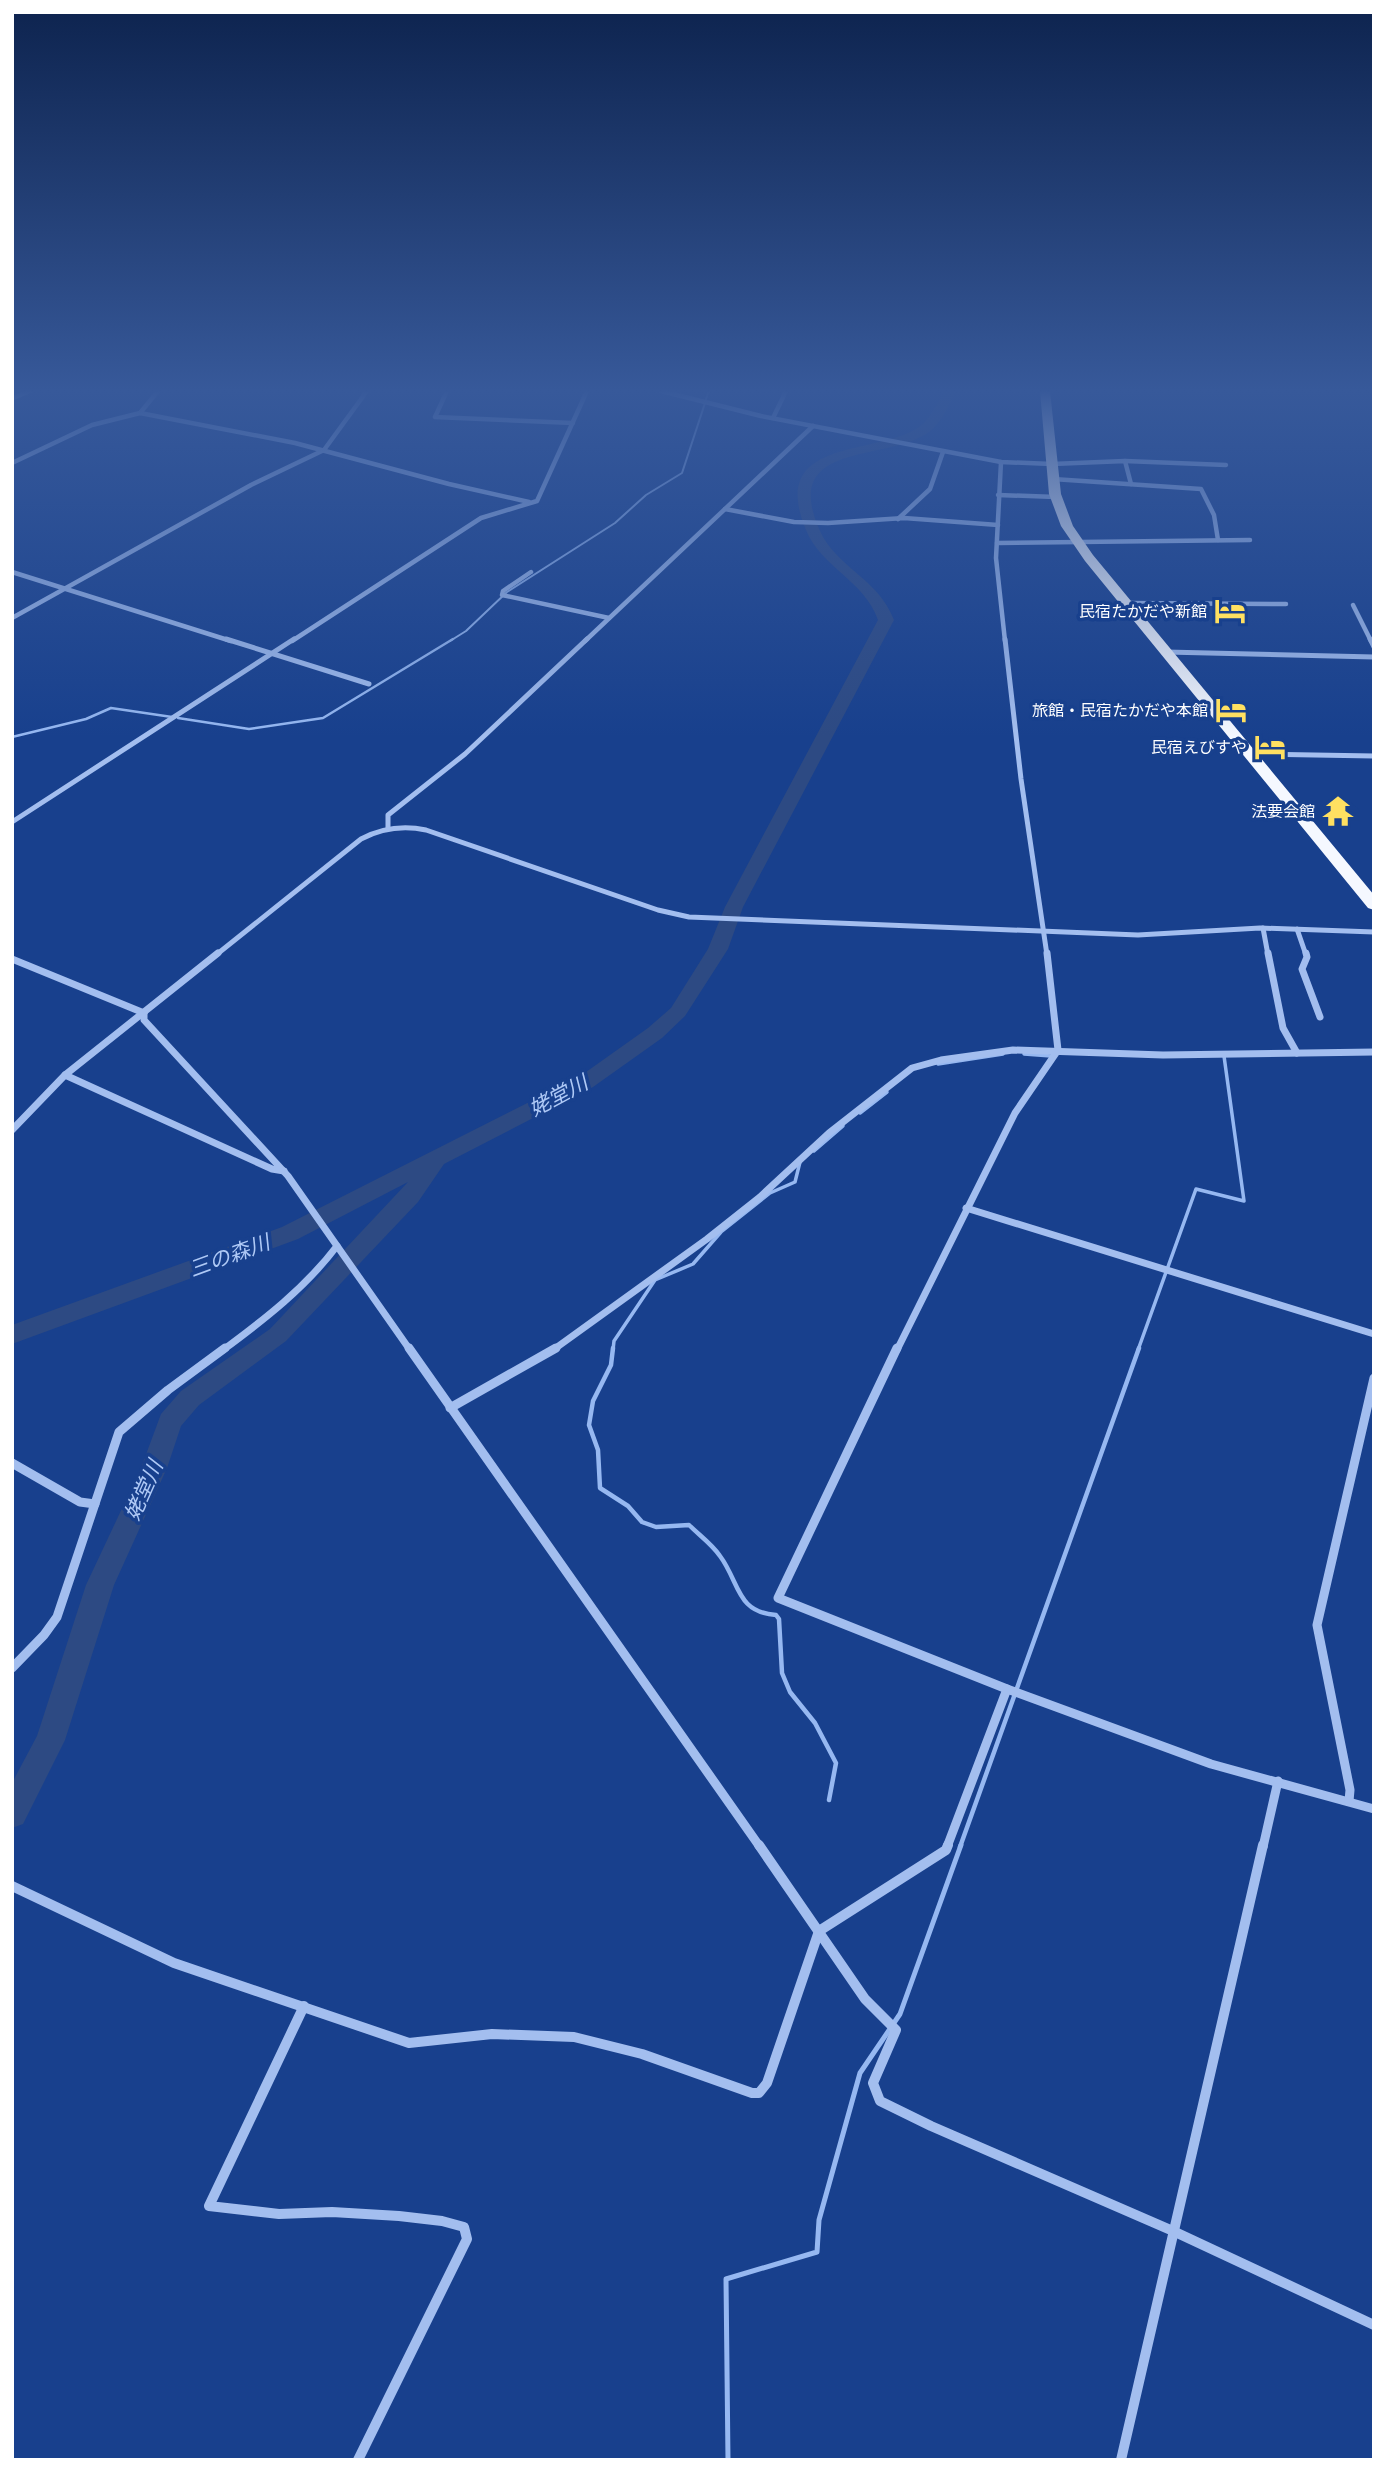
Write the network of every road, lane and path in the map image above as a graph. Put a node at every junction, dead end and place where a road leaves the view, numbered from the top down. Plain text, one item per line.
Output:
1 (213, 506) edge
2 (521, 506) edge
3 (728, 506) edge
4 (911, 506) edge
5 (998, 506) edge
6 (1060, 506) edge
7 (1210, 506) edge
8 (725, 509) junction
9 (898, 519) junction
10 (998, 525) junction
11 (1218, 540) junction
12 (1250, 540) dead end
13 (1078, 542) junction
14 (997, 543) junction
15 (12, 572) edge
16 (531, 572) dead end
17 (65, 589) junction
18 (1126, 603) junction
19 (1286, 604) dead end
20 (1353, 606) dead end
21 (12, 618) edge
22 (609, 618) junction
23 (1374, 647) edge
24 (1166, 652) junction
25 (274, 653) junction
26 (1373, 657) edge
27 (369, 684) dead end
28 (1249, 754) junction
29 (1374, 756) edge
30 (12, 822) edge
31 (388, 828) junction
32 (1374, 905) edge
33 (1263, 928) junction
34 (1297, 929) junction
35 (1042, 930) junction
36 (1374, 932) edge
37 (12, 959) edge
38 (144, 1013) junction
39 (1320, 1017) dead end
40 (1058, 1050) junction
41 (1374, 1052) edge
42 (1297, 1053) junction
43 (65, 1075) junction
44 (12, 1130) edge
45 (284, 1172) junction
46 (966, 1208) junction
47 (339, 1249) junction
48 (1374, 1334) edge
49 (1374, 1378) edge
50 (450, 1408) junction
51 (12, 1463) edge
52 (95, 1504) junction
53 (12, 1668) edge
54 (1007, 1689) junction
55 (1278, 1781) junction
56 (1349, 1801) junction
57 (1374, 1809) edge
58 (12, 1886) edge
59 (819, 1931) junction
60 (304, 2006) junction
61 (1173, 2231) junction
62 (1374, 2325) edge
63 (358, 2460) edge
64 (1121, 2460) edge

1 - 17 street
2 - 25 street
3 - 8 street
4 - 9 street
5 - 10 street
6 - 13 highway
7 - 11 street
8 - 9 street
8 - 22 street
9 - 10 street
10 - 14 street
11 - 12 street
11 - 13 street
13 - 14 street
13 - 18 highway
14 - 35 street
15 - 17 street
16 - 22 street
17 - 21 street
17 - 25 street
18 - 19 street
18 - 24 highway
20 - 23 street
22 - 31 street
24 - 26 street
24 - 28 highway
25 - 27 street
25 - 30 street
28 - 29 street
28 - 32 highway
31 - 35 street
31 - 38 street
33 - 34 street
33 - 35 street
33 - 42 street
34 - 36 street
34 - 39 street
35 - 40 street
37 - 38 street
38 - 43 street
38 - 45 street
40 - 42 street
40 - 46 street
40 - 50 street
41 - 42 street
43 - 44 street
43 - 45 street
45 - 47 street
46 - 48 street
46 - 54 street
47 - 50 street
47 - 52 street
49 - 56 street
50 - 59 street
51 - 52 street
52 - 53 street
54 - 55 street
54 - 59 street
55 - 56 street
55 - 61 street
56 - 57 street
58 - 60 street
59 - 60 street
59 - 61 street
60 - 63 street
61 - 62 street
61 - 64 street

